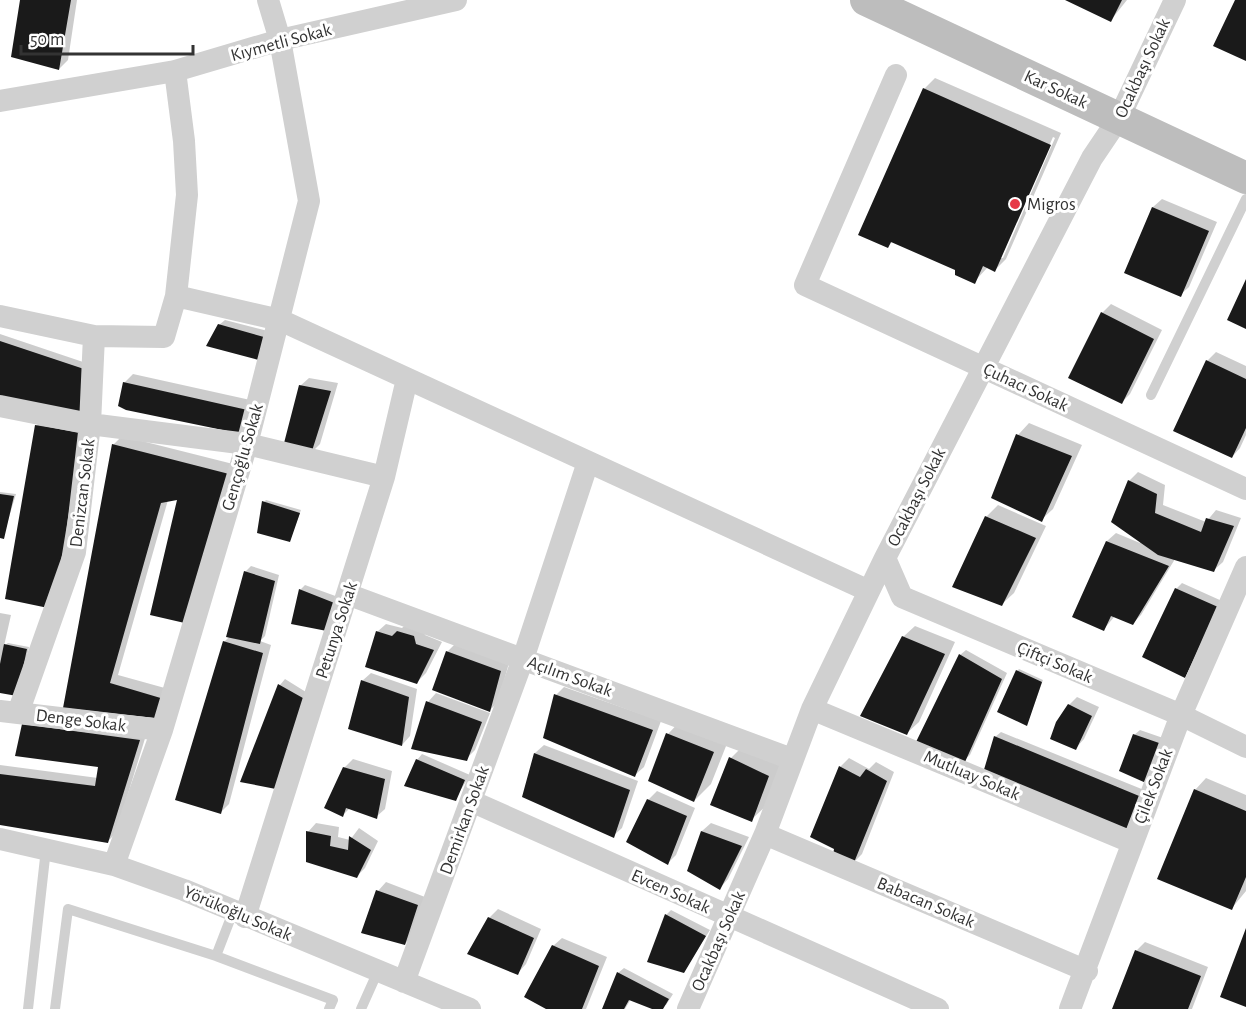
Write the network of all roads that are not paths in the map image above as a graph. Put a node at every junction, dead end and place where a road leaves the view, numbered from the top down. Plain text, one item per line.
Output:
1 (268, 0) edge
2 (456, 0) edge
3 (866, 0) edge
4 (1174, 0) edge
5 (280, 40) junction
6 (175, 71) junction
7 (896, 75) dead end
8 (0, 101) edge
9 (1119, 118) junction
10 (1246, 178) edge
11 (1246, 199) edge
12 (176, 296) junction
13 (0, 316) edge
14 (280, 320) junction
15 (94, 336) junction
16 (983, 367) junction
17 (407, 379) junction
18 (1151, 395) dead end
19 (0, 406) edge
20 (90, 424) junction
21 (247, 444) junction
22 (588, 462) junction
23 (384, 477) junction
24 (1246, 489) edge
25 (885, 558) junction
26 (1246, 567) edge
27 (869, 591) junction
28 (347, 594) junction
29 (523, 659) junction
30 (812, 709) junction
31 (9, 712) edge
32 (1181, 715) junction
33 (162, 730) junction
34 (1246, 747) edge
35 (792, 759) junction
36 (471, 801) junction
37 (765, 834) junction
38 (0, 839) edge
39 (1131, 842) junction
40 (46, 848) junction
41 (114, 865) junction
42 (239, 914) junction
43 (729, 917) junction
44 (216, 956) junction
45 (1087, 970) junction
46 (378, 971) junction
47 (404, 982) junction
48 (28, 1009) edge
49 (55, 1009) edge
50 (329, 1009) edge
51 (361, 1009) edge
52 (470, 1009) edge
53 (688, 1009) edge
54 (938, 1009) edge
55 (1070, 1009) edge

1 - 5 street, Gençoğlu Sokak
2 - 5 street, Kıymetli Sokak
3 - 9 street, Kar Sokak
4 - 9 street, Ocakbaşı Sokak
5 - 6 street, Kıymetli Sokak
5 - 14 street, Gençoğlu Sokak
6 - 8 street, Kıymetli Sokak
6 - 12 street
7 - 16 street, Çuhacı Sokak
9 - 10 street, Kar Sokak
9 - 16 street, Ocakbaşı Sokak
11 - 18 lane
12 - 14 street
12 - 15 street
13 - 15 street
14 - 17 street
14 - 21 street, Gençoğlu Sokak
15 - 20 street, Denizcan Sokak
16 - 24 street, Çuhacı Sokak
16 - 25 street, Ocakbaşı Sokak
17 - 22 street
17 - 23 street, Petunya Sokak
19 - 20 street
20 - 21 street
20 - 31 street, Denizcan Sokak
21 - 23 street
21 - 33 street, Gençoğlu Sokak
22 - 27 street
22 - 29 street, Demirkan Sokak
23 - 28 street, Petunya Sokak
25 - 27 street, Ocakbaşı Sokak
25 - 32 street, Çiftçi Sokak
26 - 32 street, Çilek Sokak
27 - 30 street, Ocakbaşı Sokak
28 - 29 street, Açılım Sokak
28 - 42 street, Petunya Sokak
29 - 35 street, Açılım Sokak
29 - 36 street, Demirkan Sokak
30 - 35 street, Ocakbaşı Sokak
30 - 39 street, Mutluay Sokak
31 - 33 street, Denge Sokak
32 - 34 street, Çiftçi Sokak
32 - 39 street, Çilek Sokak
33 - 41 street, Gençoğlu Sokak
35 - 37 street, Ocakbaşı Sokak
36 - 43 street, Evcen Sokak
36 - 47 street, Demirkan Sokak
37 - 43 street, Ocakbaşı Sokak
37 - 45 street, Babacan Sokak
38 - 40 street, Yörükoğlu Sokak
39 - 45 street, Çilek Sokak
40 - 41 street, Yörükoğlu Sokak
40 - 48 lane
41 - 42 street, Yörükoğlu Sokak
42 - 44 lane
42 - 46 street, Yörükoğlu Sokak
43 - 53 street, Ocakbaşı Sokak
43 - 54 street, Evcen Sokak
44 - 49 lane
44 - 50 lane
45 - 55 street, Çilek Sokak
46 - 47 street, Yörükoğlu Sokak
46 - 51 lane
47 - 52 street, Yörükoğlu Sokak

